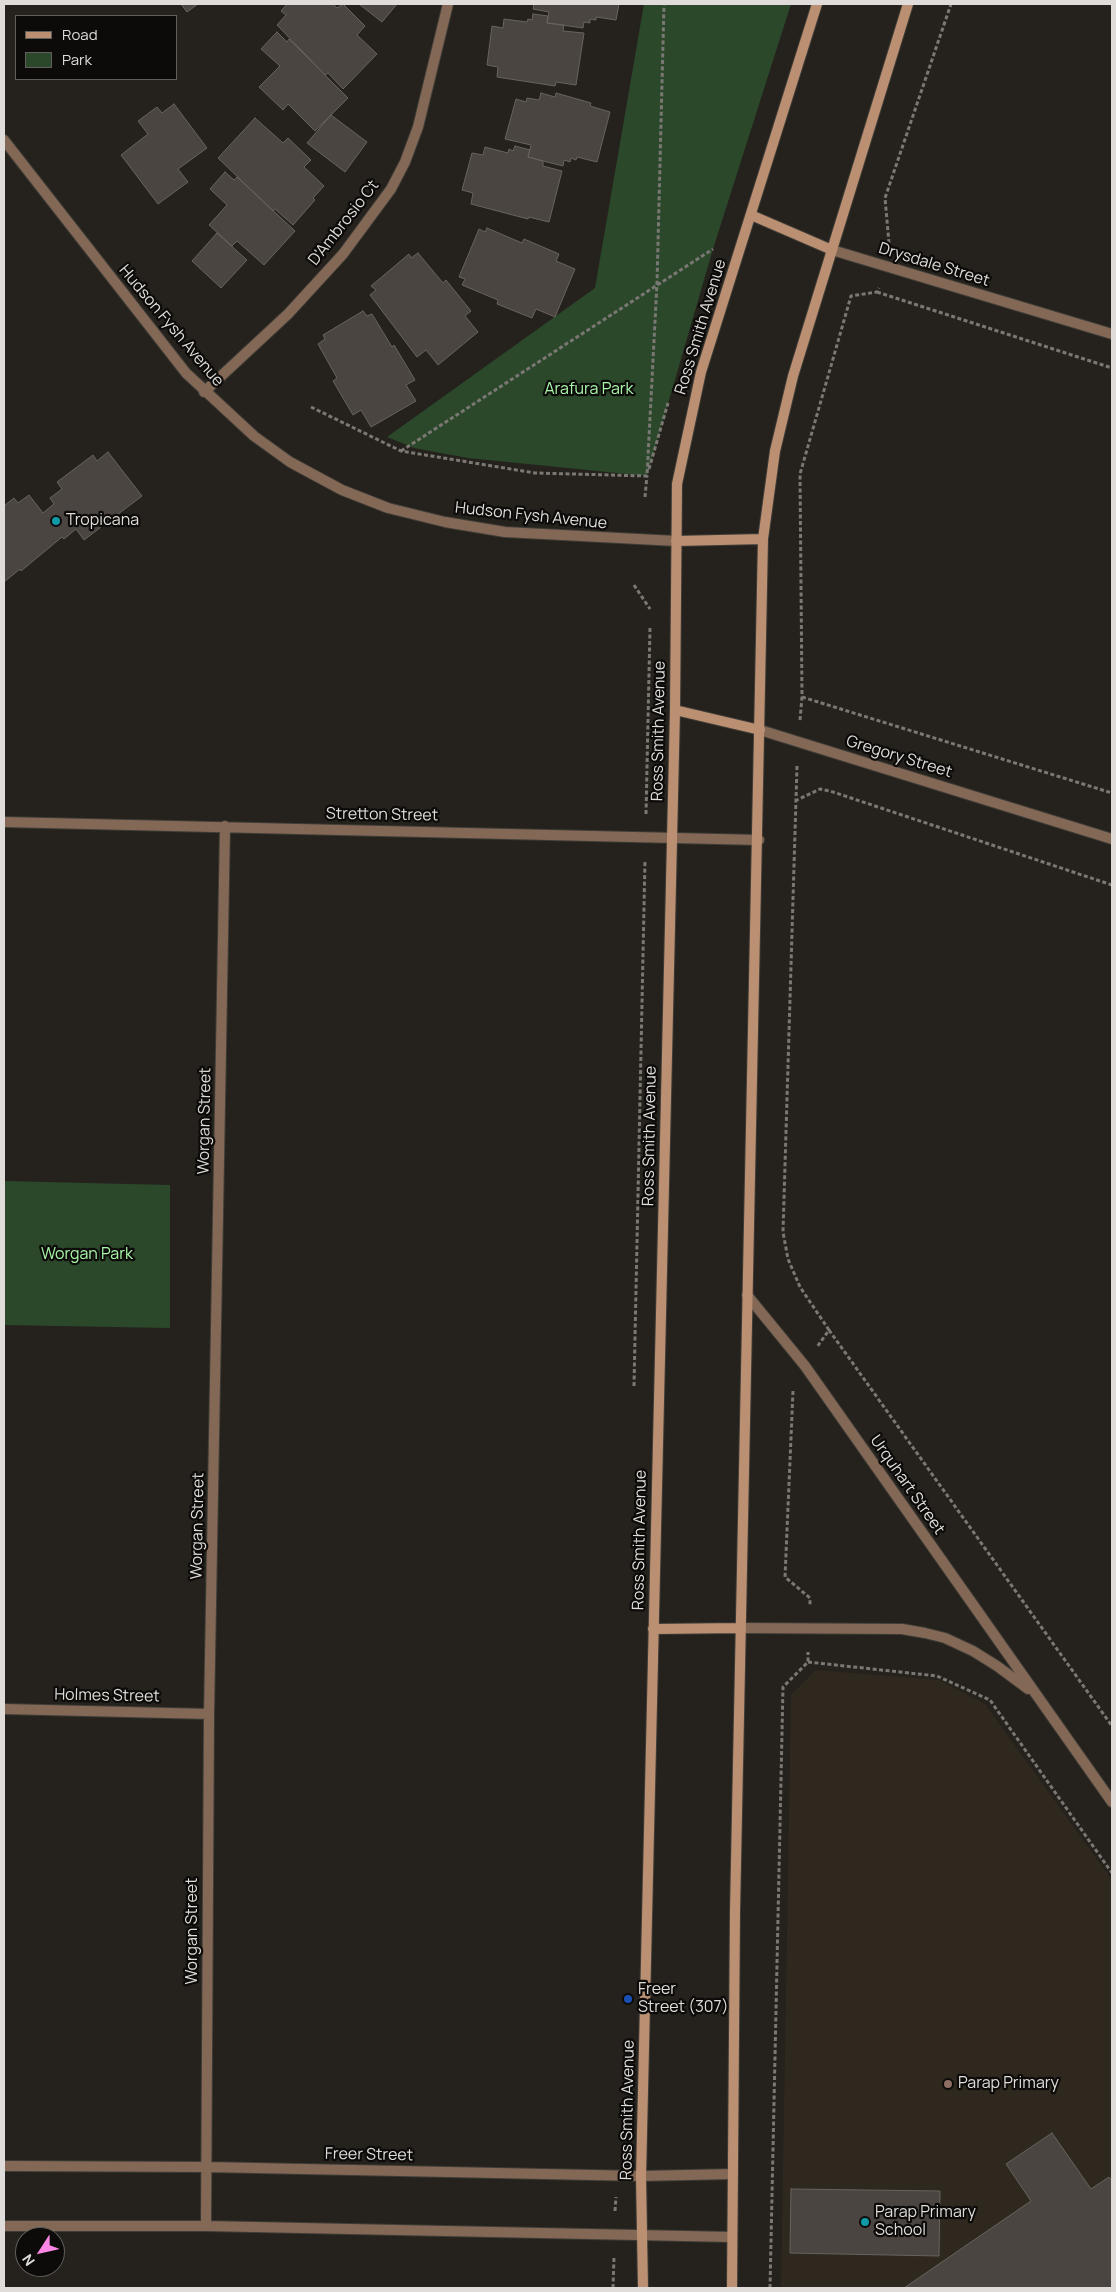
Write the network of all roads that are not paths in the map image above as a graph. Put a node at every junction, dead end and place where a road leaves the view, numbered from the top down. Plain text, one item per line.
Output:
1 (448, 4) edge
2 (817, 4) edge
3 (908, 4) edge
4 (4, 140) edge
5 (751, 215) junction
6 (832, 250) junction
7 (1112, 334) edge
8 (204, 392) junction
9 (764, 539) junction
10 (676, 541) junction
11 (675, 710) junction
12 (760, 730) junction
13 (4, 822) edge
14 (225, 826) junction
15 (672, 838) junction
16 (1112, 839) edge
17 (759, 840) junction
18 (747, 1295) junction
19 (741, 1628) junction
20 (653, 1629) junction
21 (1037, 1696) junction
22 (4, 1709) edge
23 (209, 1714) junction
24 (1112, 1802) edge
25 (4, 2166) edge
26 (207, 2167) junction
27 (733, 2174) junction
28 (641, 2176) junction
29 (4, 2226) edge
30 (206, 2226) junction
31 (644, 2235) junction
32 (732, 2237) junction
33 (643, 2288) edge
34 (732, 2288) edge

1 - 8 street, D'Ambrosio Ct
2 - 5 street, Ross Smith Avenue
3 - 6 street
4 - 8 street, Hudson Fysh Avenue
5 - 6 street, Drysdale Street
5 - 10 street, Ross Smith Avenue
6 - 7 street, Drysdale Street
6 - 9 street
8 - 10 street, Hudson Fysh Avenue
9 - 10 street, Hudson Fysh Avenue
9 - 12 street
10 - 11 street, Ross Smith Avenue
11 - 12 street, Gregory Street
11 - 15 street, Ross Smith Avenue
12 - 16 street, Gregory Street
12 - 17 street
13 - 14 street, Stretton Street
14 - 15 street, Stretton Street
14 - 23 street, Worgan Street
15 - 17 street, Stretton Street
15 - 20 street, Ross Smith Avenue
17 - 18 street
18 - 19 street
18 - 21 street, Urquhart Street
19 - 20 street, Urquhart Street
19 - 21 street, Urquhart Street
19 - 27 street
20 - 28 street, Ross Smith Avenue
21 - 24 street, Urquhart Street
22 - 23 street, Holmes Street
23 - 26 street, Worgan Street
25 - 26 street, Freer Street
26 - 28 street, Freer Street
26 - 30 street, Worgan Street
27 - 28 street, Freer Street
27 - 32 street
28 - 31 street, Ross Smith Avenue
29 - 30 street
30 - 31 street
31 - 32 street
31 - 33 street, Ross Smith Avenue
32 - 34 street

